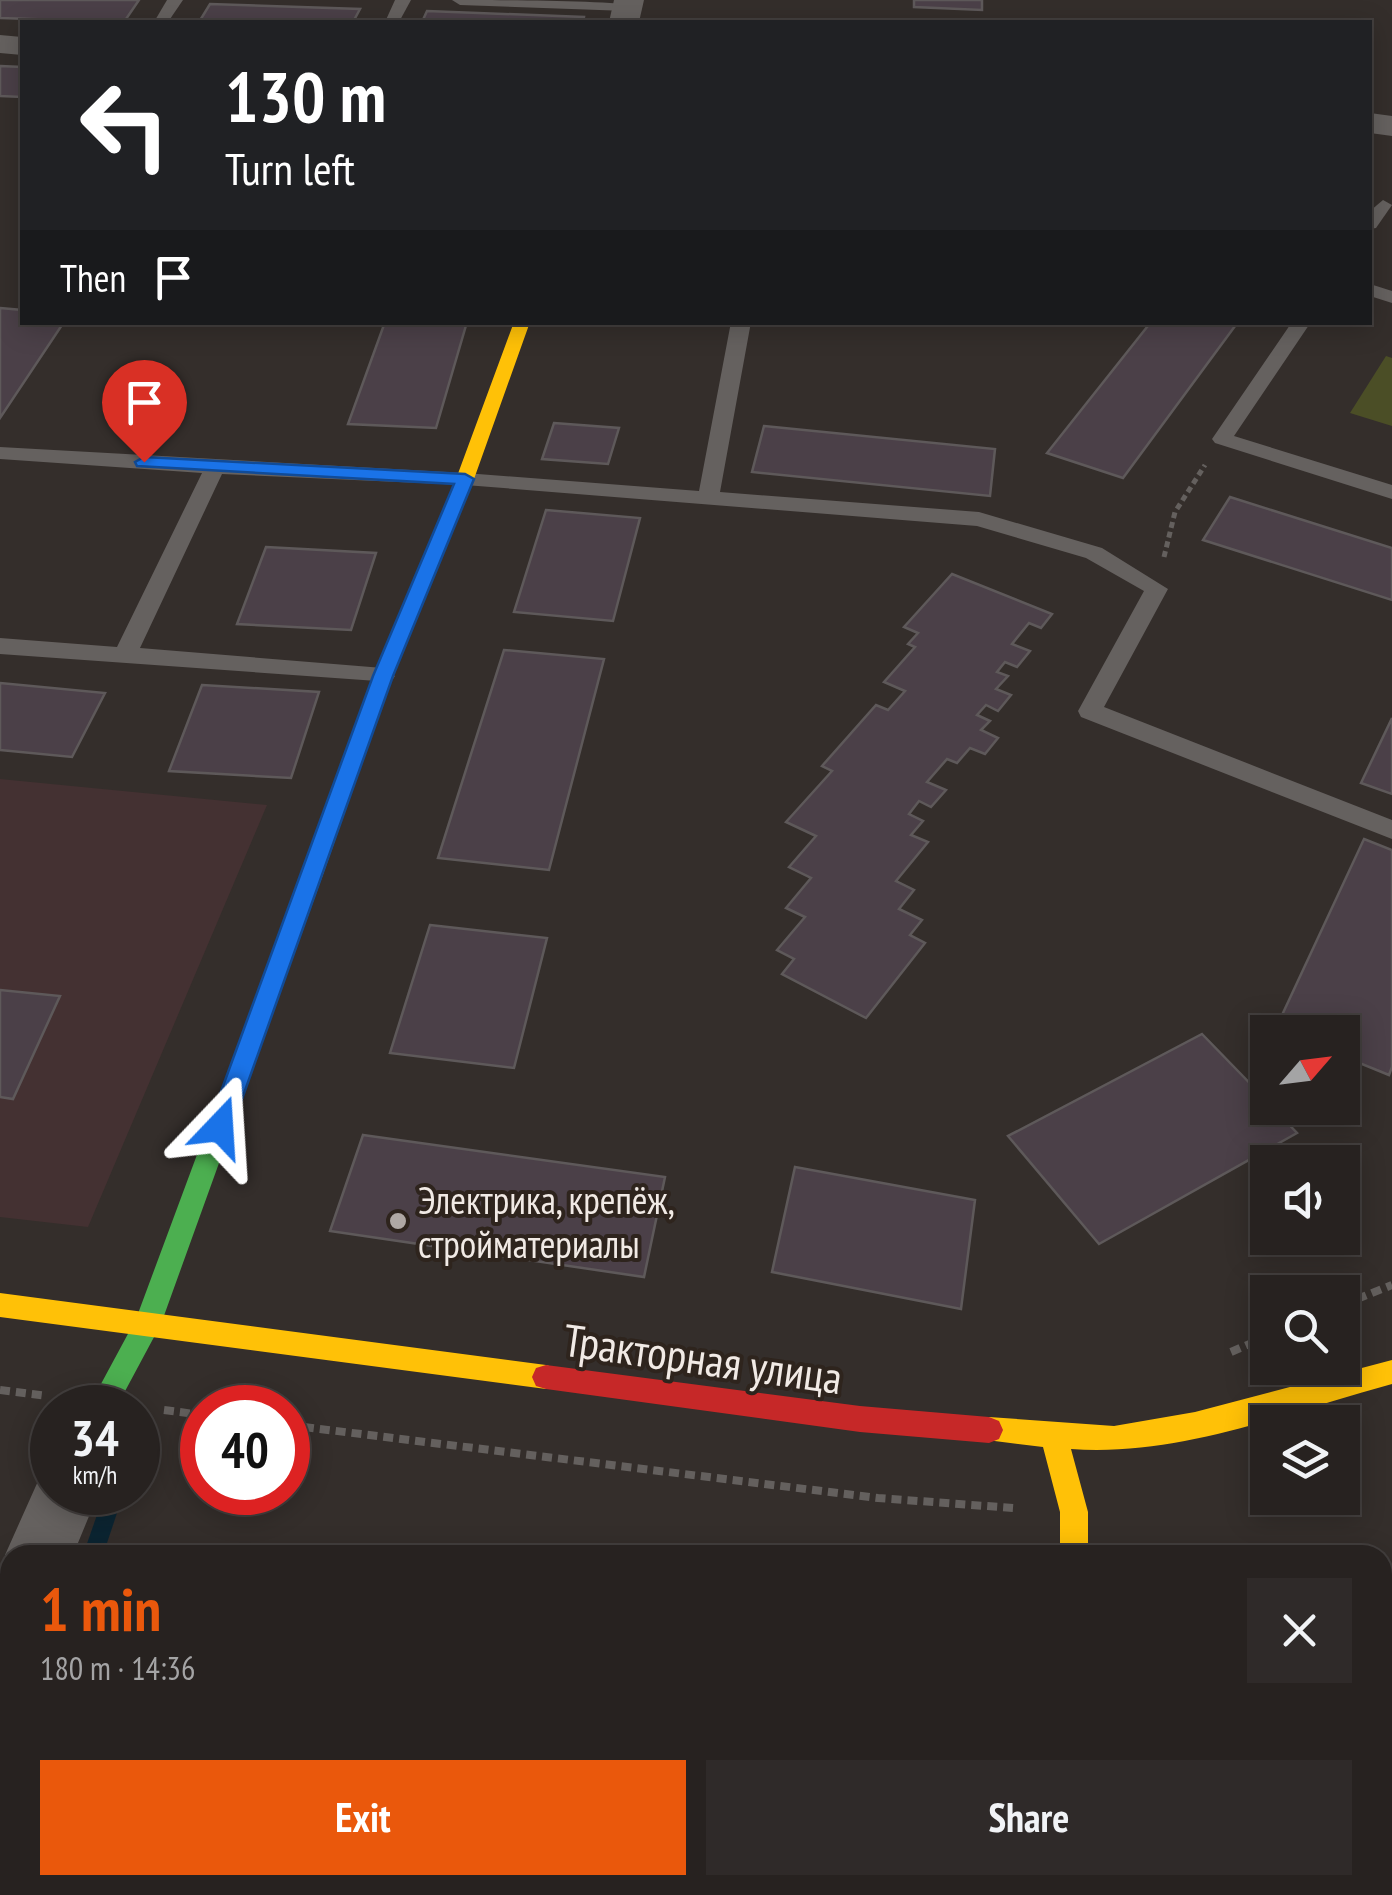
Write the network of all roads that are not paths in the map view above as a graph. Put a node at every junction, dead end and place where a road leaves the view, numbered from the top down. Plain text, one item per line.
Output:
1 (460, 0) edge
2 (627, 9) edge
3 (1383, 205) dead end
4 (1372, 221) edge
5 (521, 325) edge
6 (739, 325) edge
7 (1300, 325) edge
8 (0, 453) edge
9 (215, 467) junction
10 (465, 479) junction
11 (1392, 492) edge
12 (708, 498) junction
13 (0, 646) edge
14 (124, 655) junction
15 (383, 676) junction
16 (1392, 830) edge
17 (0, 1305) edge
18 (148, 1324) junction
19 (1392, 1372) edge
20 (115, 1385) edge
21 (1054, 1436) junction
22 (56, 1515) edge
23 (43, 1545) edge
24 (1074, 1545) edge

1 - 2 lane
3 - 4 lane
5 - 10 street
6 - 12 lane
7 - 11 lane
8 - 9 lane
9 - 10 lane
9 - 14 lane
10 - 12 lane
10 - 15 street
12 - 16 lane
13 - 14 lane
14 - 15 lane
15 - 18 street
17 - 18 street, Тракторная улица
18 - 20 street
18 - 21 street, Тракторная улица
19 - 21 street, Тракторная улица
21 - 24 street
22 - 23 street

